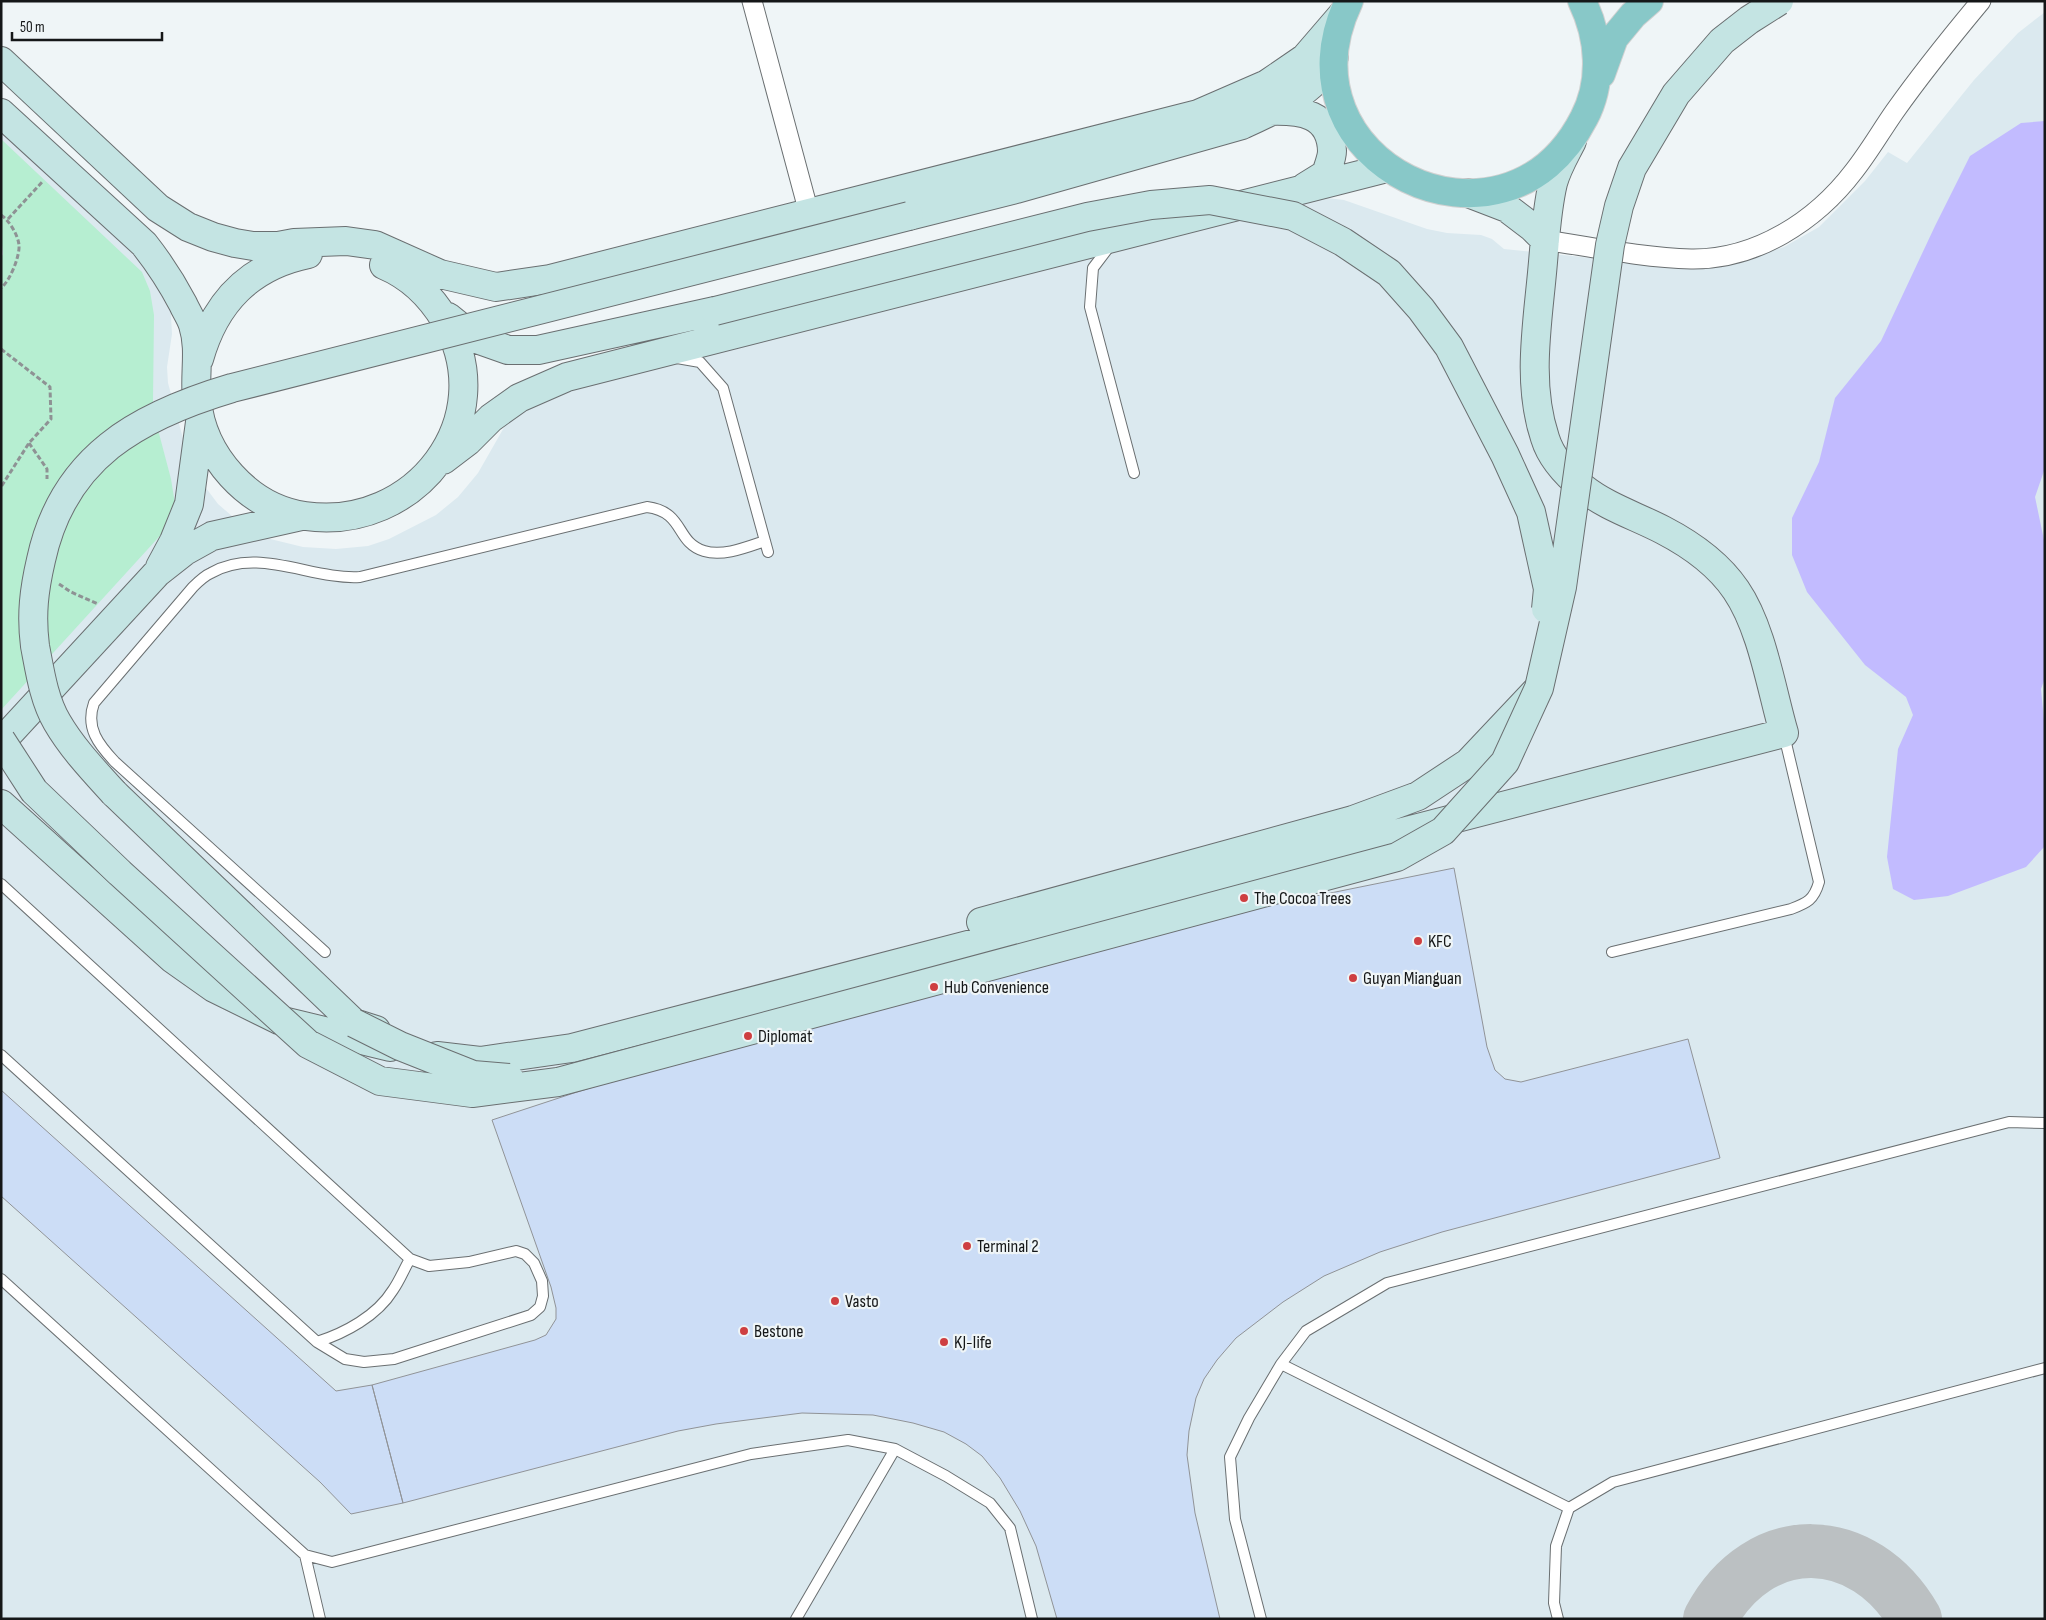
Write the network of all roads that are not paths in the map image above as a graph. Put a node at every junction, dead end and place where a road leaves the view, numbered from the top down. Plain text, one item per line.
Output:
1 (752, 1) edge
2 (1582, 1) edge
3 (1649, 1) edge
4 (1779, 1) edge
5 (1981, 1) edge
6 (1346, 8) edge
7 (1334, 56) junction
8 (1, 61) edge
9 (1594, 91) junction
10 (1273, 110) junction
11 (1, 113) edge
12 (1198, 114) junction
13 (1577, 131) junction
14 (1387, 168) junction
15 (1299, 190) junction
16 (1468, 194) junction
17 (809, 213) junction
18 (1117, 237) junction
19 (1545, 240) junction
20 (346, 241) junction
21 (293, 258) junction
22 (394, 269) junction
23 (427, 294) junction
24 (654, 355) junction
25 (199, 359) junction
26 (200, 421) junction
27 (434, 467) junction
28 (1134, 473) dead end
29 (302, 516) junction
30 (765, 541) junction
31 (768, 552) dead end
32 (157, 573) junction
33 (1538, 688) junction
34 (1784, 733) junction
35 (1, 741) edge
36 (1, 804) edge
37 (1, 884) edge
38 (325, 952) dead end
39 (1612, 952) dead end
40 (354, 1023) junction
41 (1, 1055) edge
42 (558, 1082) junction
43 (2045, 1123) edge
44 (410, 1259) junction
45 (1, 1279) edge
46 (317, 1342) junction
47 (1281, 1364) junction
48 (2045, 1368) edge
49 (895, 1449) junction
50 (1569, 1508) junction
51 (305, 1555) junction
52 (320, 1619) edge
53 (796, 1619) edge
54 (1032, 1619) edge
55 (1262, 1619) edge
56 (1558, 1619) edge

1 - 17 street
2 - 9 main road
3 - 9 main road
4 - 33 main road, bridge
5 - 19 street
6 - 7 main road
6 - 12 main road
7 - 10 main road
7 - 14 main road
8 - 20 main road
9 - 13 main road
10 - 12 main road
10 - 15 main road
10 - 40 main road, bridge
11 - 25 main road
12 - 17 main road
13 - 16 main road
13 - 19 main road
14 - 15 main road
14 - 16 main road
15 - 18 main road
16 - 19 main road
17 - 20 main road
18 - 24 main road
18 - 28 lane
19 - 34 main road
20 - 21 main road
20 - 22 main road
21 - 22 main road
21 - 25 main road
22 - 23 main road
23 - 27 main road
23 - 33 main road, bridge
24 - 27 main road
24 - 30 lane
25 - 26 main road
26 - 29 main road
26 - 32 main road
27 - 29 main road
29 - 32 main road
30 - 31 lane
30 - 38 lane
32 - 35 main road
33 - 40 main road, bridge
33 - 42 main road, bridge
34 - 36 main road
34 - 39 lane
35 - 42 main road, bridge
37 - 44 lane
40 - 42 main road, bridge
41 - 46 lane
43 - 47 lane
44 - 46 lane
44 - 46 lane
45 - 51 lane
47 - 50 lane
47 - 55 lane
48 - 50 lane
49 - 51 lane
49 - 53 lane
49 - 54 lane
50 - 56 lane
51 - 52 lane

